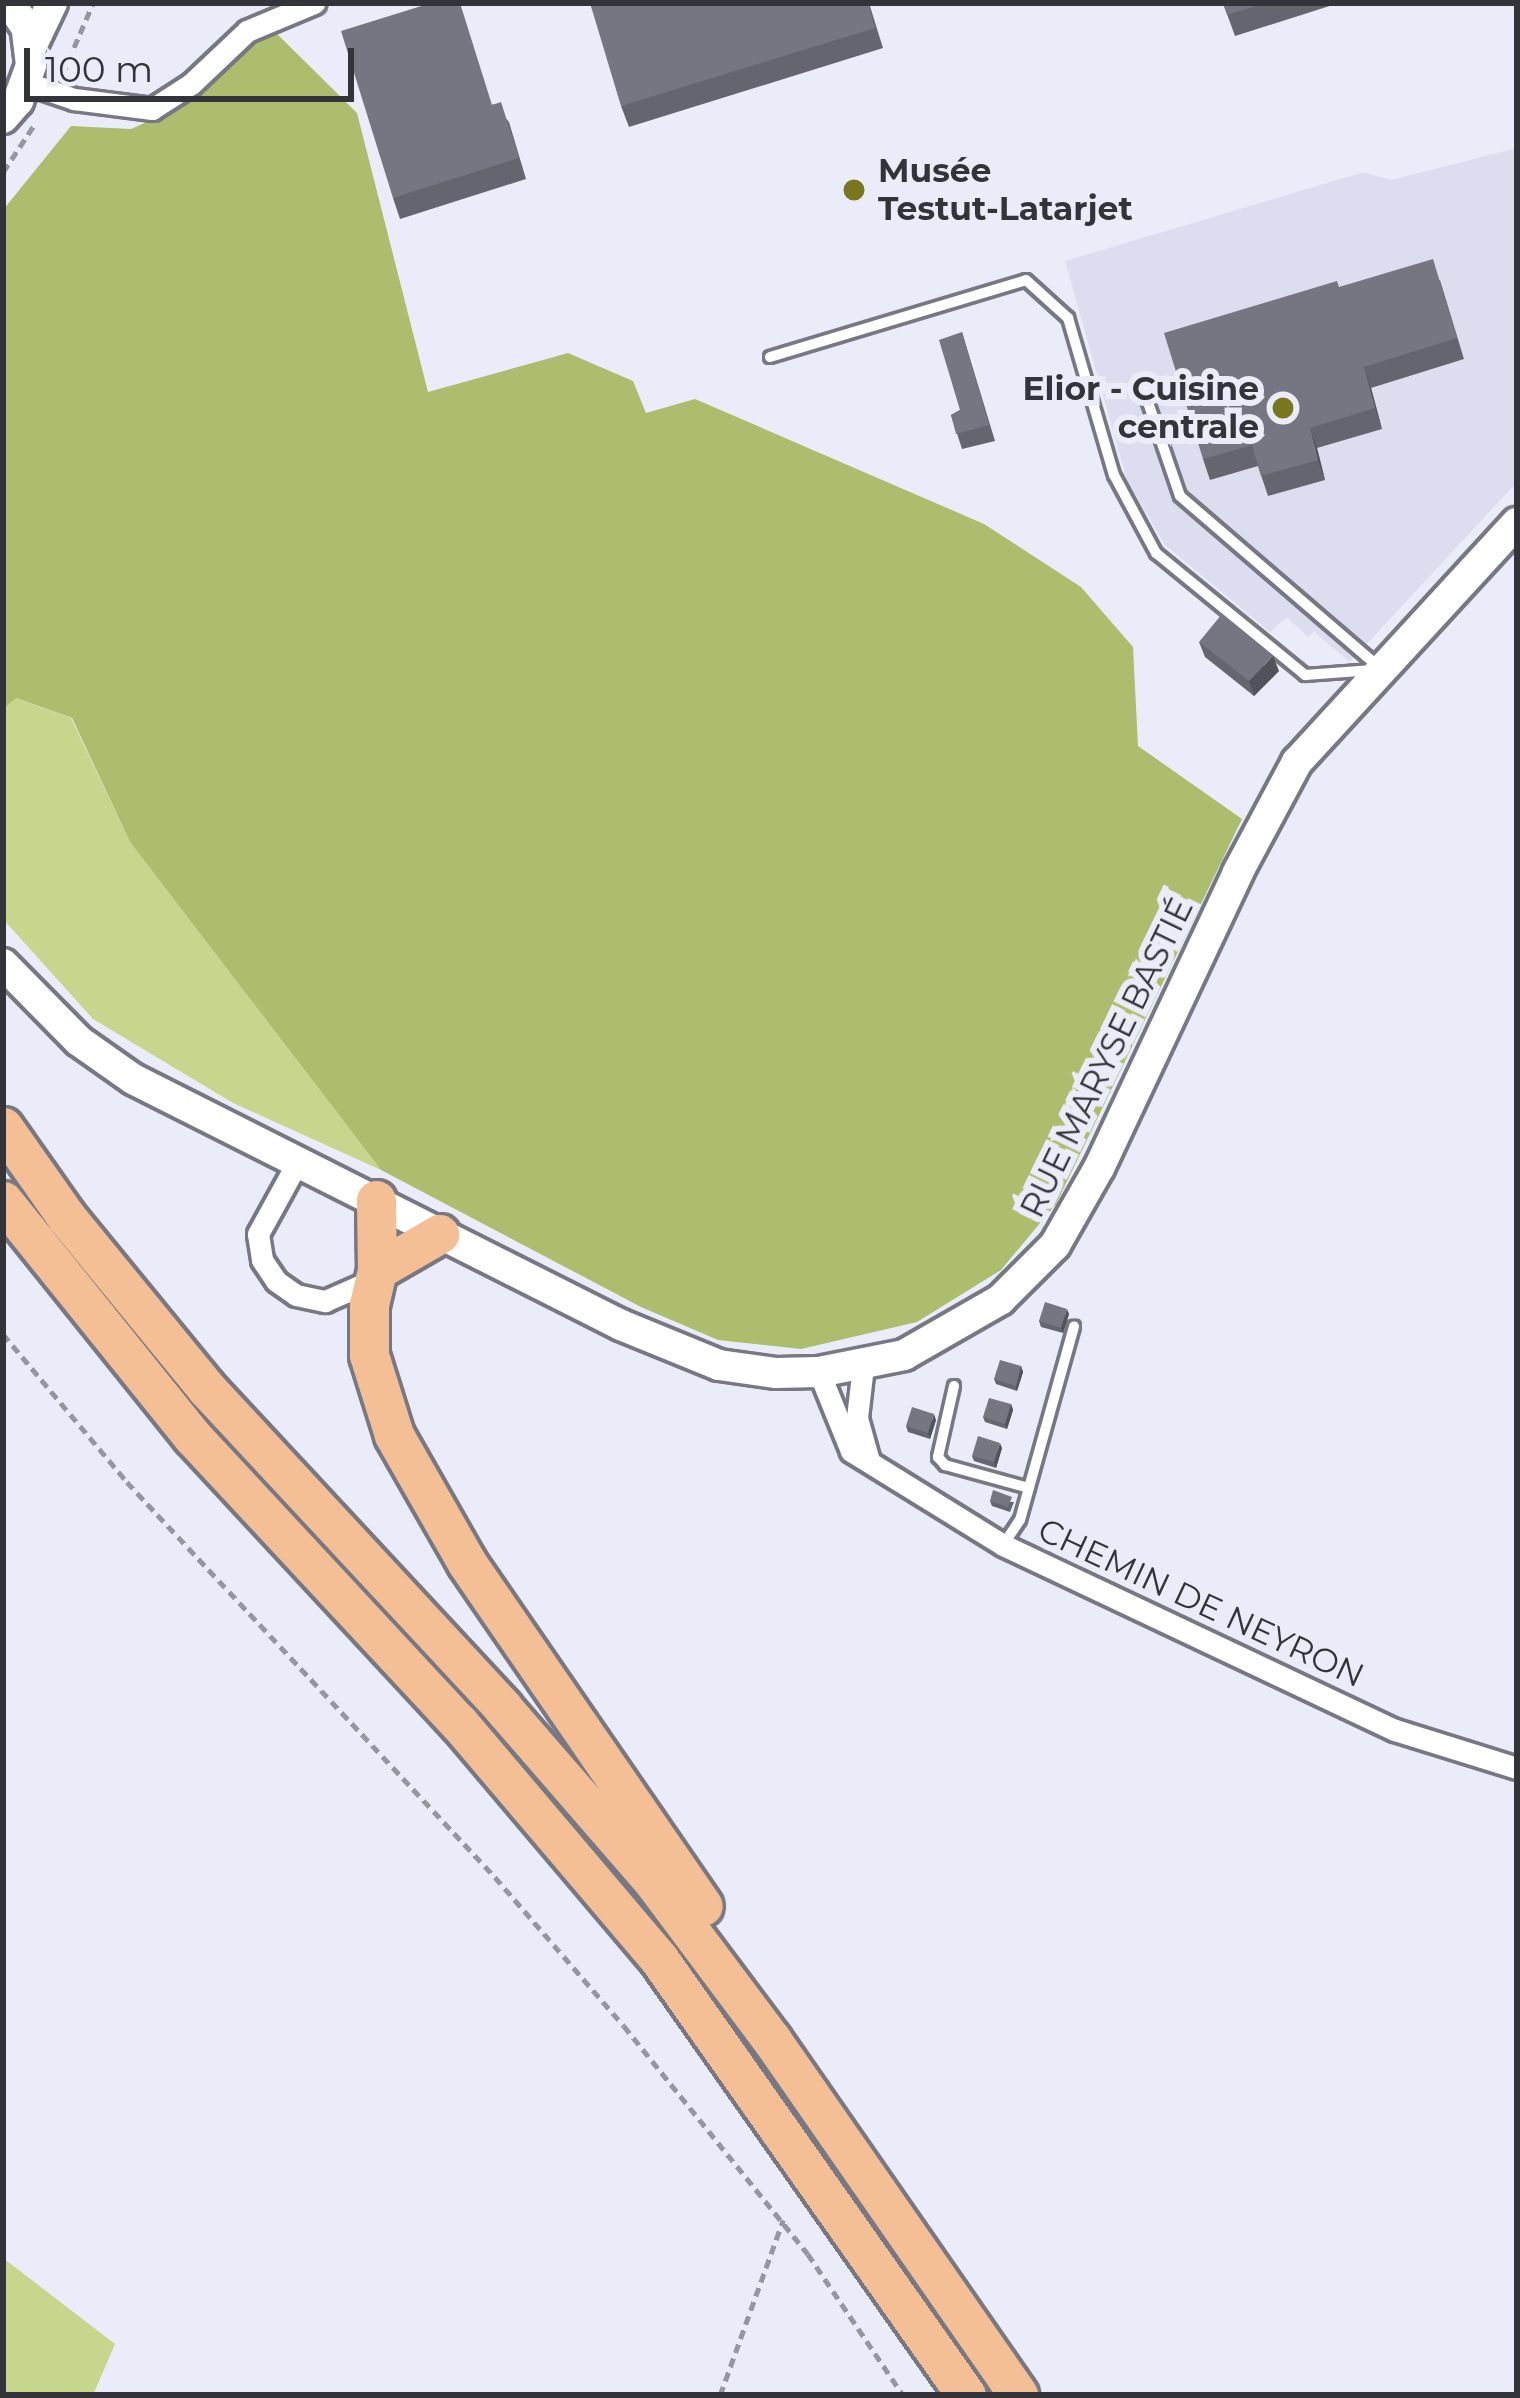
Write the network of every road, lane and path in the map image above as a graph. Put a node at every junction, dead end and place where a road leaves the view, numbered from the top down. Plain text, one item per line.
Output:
1 (10, 3) edge
2 (52, 3) edge
3 (93, 3) edge
4 (314, 3) edge
5 (85, 16) dead end
6 (31, 47) junction
7 (27, 83) junction
8 (3, 118) edge
9 (770, 356) dead end
10 (1141, 382) dead end
11 (1517, 523) edge
12 (1382, 670) junction
13 (3, 964) edge
14 (3, 1127) edge
15 (297, 1163) junction
16 (376, 1200) junction
17 (3, 1205) edge
18 (439, 1234) junction
19 (376, 1274) junction
20 (1074, 1326) dead end
21 (3, 1334) edge
22 (863, 1366) junction
23 (819, 1372) junction
24 (954, 1386) dead end
25 (872, 1467) junction
26 (1029, 1488) junction
27 (1012, 1551) junction
28 (1517, 1768) edge
29 (830, 2125) junction
30 (783, 2221) junction
31 (719, 2395) edge
32 (903, 2395) edge
33 (966, 2395) edge
34 (1018, 2395) edge

1 - 6 main road
2 - 6 main road
3 - 5 path
4 - 7 street
6 - 7 main road
7 - 8 main road
9 - 12 lane
10 - 12 lane
11 - 12 main road, RUE MARYSE BASTIÉ
12 - 22 main road, RUE MARYSE BASTIÉ
13 - 15 main road, RUE MARYSE BASTIÉ
14 - 29 highway
15 - 16 main road, RUE MARYSE BASTIÉ
15 - 19 street
16 - 18 main road, RUE MARYSE BASTIÉ
16 - 19 highway
17 - 33 highway
18 - 19 highway
18 - 23 main road, RUE MARYSE BASTIÉ
19 - 29 highway
20 - 26 lane
21 - 30 path
22 - 23 main road, RUE MARYSE BASTIÉ
22 - 25 street
23 - 25 street, CHEMIN DE NEYRON
24 - 26 lane
25 - 27 street, CHEMIN DE NEYRON
26 - 27 lane
27 - 28 street, CHEMIN DE NEYRON
29 - 34 highway
30 - 31 path
30 - 32 path

